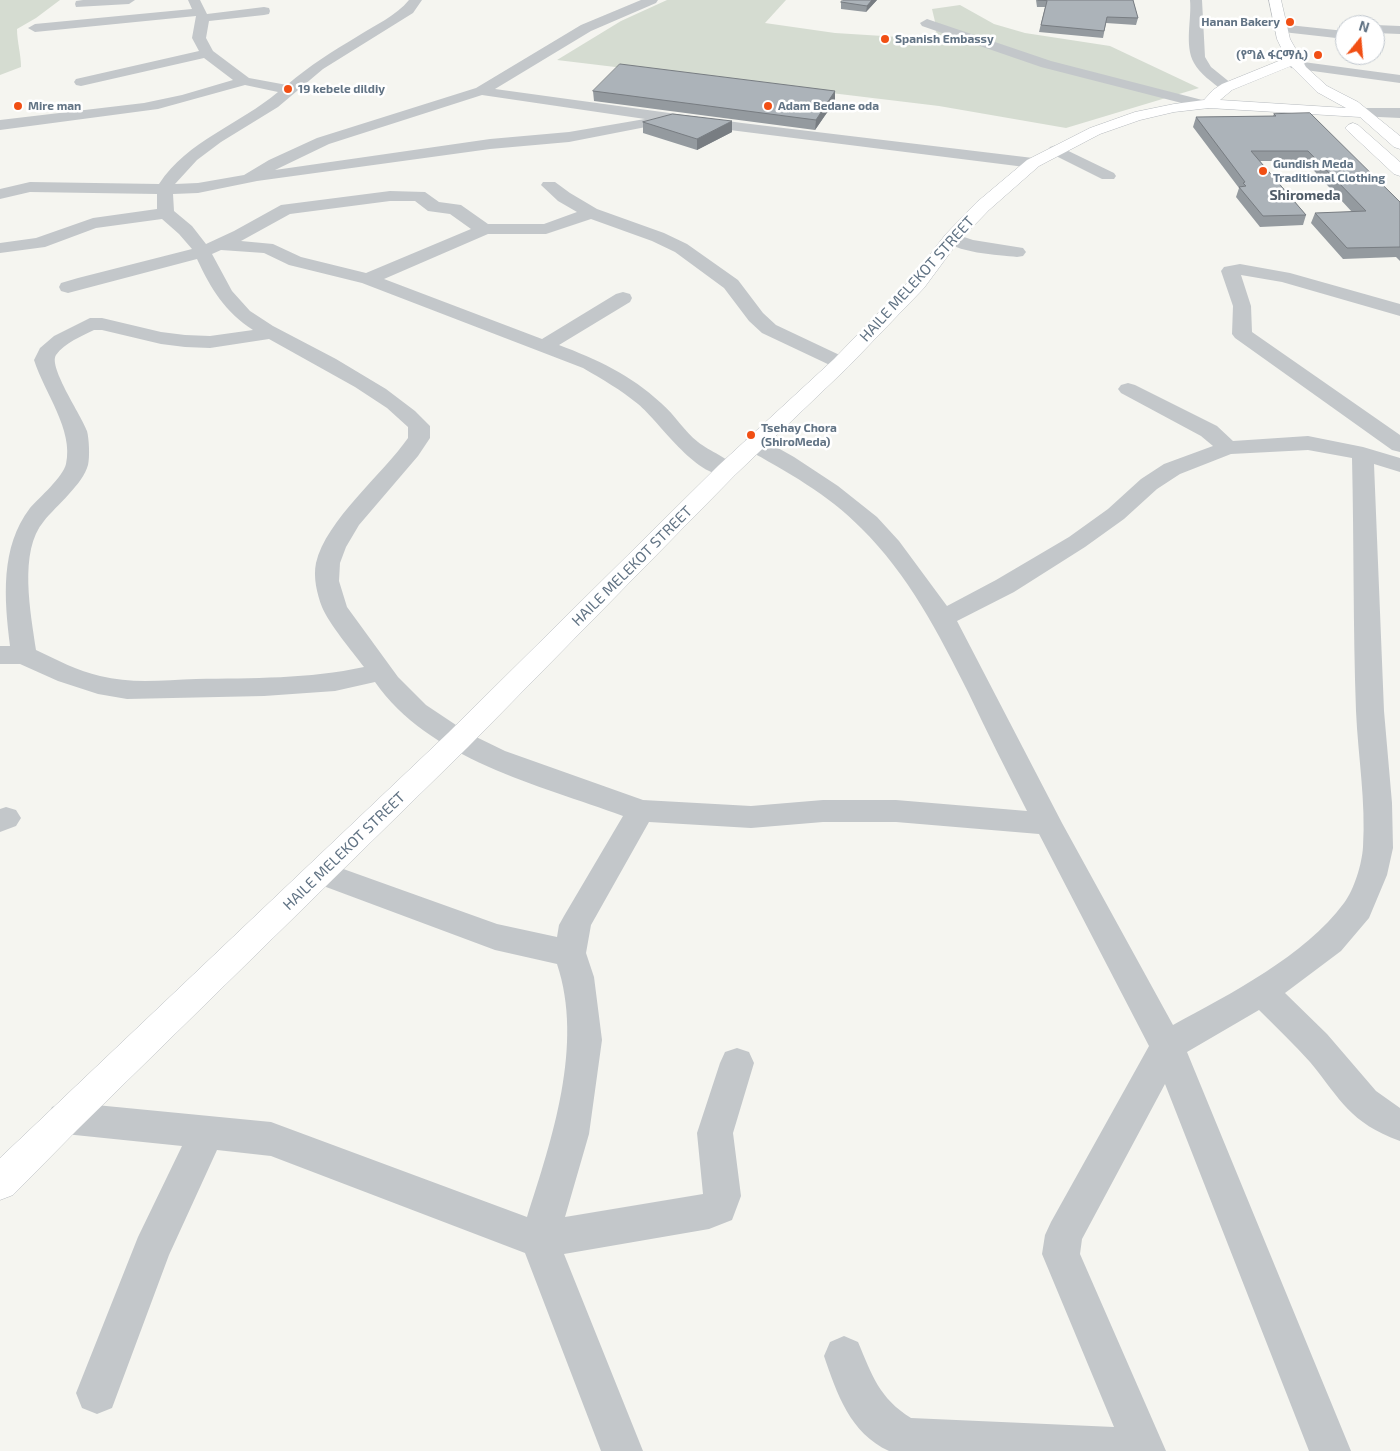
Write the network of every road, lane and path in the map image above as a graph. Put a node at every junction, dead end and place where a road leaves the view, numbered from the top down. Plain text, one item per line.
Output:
1 (129, 0) edge
2 (416, 0) edge
3 (652, 0) edge
4 (1196, 0) edge
5 (232, 2) dead end
6 (1276, 3) edge
7 (81, 4) dead end
8 (198, 9) edge
9 (264, 11) dead end
10 (927, 23) dead end
11 (35, 28) dead end
12 (1279, 28) junction
13 (1385, 29) edge
14 (1400, 30) edge
15 (1335, 34) edge
16 (207, 53) junction
17 (1294, 63) junction
18 (1400, 78) edge
19 (244, 81) junction
20 (81, 82) dead end
21 (1227, 87) junction
22 (291, 90) junction
23 (1323, 90) junction
24 (481, 91) junction
25 (1207, 104) junction
26 (1336, 112) junction
27 (1362, 113) junction
28 (1400, 113) edge
29 (671, 118) junction
30 (0, 125) edge
31 (1400, 144) edge
32 (1056, 150) junction
33 (1033, 163) junction
34 (1400, 171) edge
35 (1108, 176) dead end
36 (249, 179) junction
37 (549, 185) dead end
38 (165, 187) junction
39 (0, 194) edge
40 (165, 213) junction
41 (591, 213) junction
42 (485, 229) junction
43 (952, 238) junction
44 (0, 248) edge
45 (209, 248) junction
46 (1017, 252) dead end
47 (368, 279) junction
48 (68, 287) dead end
49 (623, 298) dead end
50 (1400, 310) edge
51 (273, 333) junction
52 (542, 347) junction
53 (841, 363) junction
54 (1128, 389) dead end
55 (754, 444) junction
56 (1400, 445) edge
57 (1228, 448) junction
58 (1363, 454) junction
59 (1400, 465) edge
60 (727, 470) junction
61 (944, 618) junction
62 (12, 655) edge
63 (381, 672) junction
64 (458, 740) junction
65 (641, 810) junction
66 (1048, 824) junction
67 (322, 873) junction
68 (570, 953) junction
69 (1262, 992) junction
70 (1167, 1046) junction
71 (737, 1063) dead end
72 (65, 1118) junction
73 (1400, 1125) edge
74 (207, 1132) junction
75 (0, 1183) edge
76 (539, 1240) junction
77 (844, 1356) dead end
78 (97, 1393) dead end
79 (1145, 1450) edge
80 (622, 1451) edge
81 (1330, 1451) edge

1 - 7 street
2 - 22 street
3 - 24 street
4 - 21 street
5 - 8 street
6 - 12 main road
8 - 9 street
8 - 11 street
8 - 16 street
10 - 25 street
12 - 15 street
12 - 17 main road
13 - 14 street
16 - 19 street
16 - 20 street
17 - 18 street
17 - 21 main road
17 - 23 main road
19 - 22 street
19 - 30 street
21 - 25 main road
22 - 38 street
23 - 26 main road
23 - 27 main road
24 - 29 street
24 - 36 street
25 - 26 main road, HAILE MELEKOT STREET
25 - 32 main road, HAILE MELEKOT STREET
26 - 27 main road, HAILE MELEKOT STREET
26 - 34 main road
27 - 28 street
27 - 31 main road
29 - 33 street
29 - 36 street
32 - 33 main road, HAILE MELEKOT STREET
32 - 35 street
33 - 43 main road, HAILE MELEKOT STREET
36 - 38 street
37 - 41 street
38 - 39 street
38 - 40 street
40 - 44 street
40 - 45 street
41 - 42 street
41 - 53 street
42 - 45 street
42 - 47 street
43 - 46 street
43 - 53 main road, HAILE MELEKOT STREET
45 - 47 street
45 - 48 street
45 - 51 street
47 - 52 street
49 - 52 street
50 - 56 street
51 - 62 street
51 - 63 street
52 - 60 street
53 - 55 main road, HAILE MELEKOT STREET
54 - 57 street
55 - 60 main road, HAILE MELEKOT STREET
55 - 61 street
57 - 58 street
57 - 61 street
58 - 59 street
58 - 69 street
60 - 64 main road, HAILE MELEKOT STREET
61 - 66 street
62 - 63 street
63 - 64 street
64 - 65 street
64 - 67 main road, HAILE MELEKOT STREET
65 - 66 street
65 - 68 street
66 - 70 street
67 - 68 street
67 - 72 main road, HAILE MELEKOT STREET
68 - 76 street
69 - 70 street
69 - 73 street
70 - 79 street
70 - 81 street
71 - 76 street
72 - 74 street
72 - 75 main road, HAILE MELEKOT STREET
74 - 76 street
74 - 78 street
76 - 80 street
77 - 79 street

